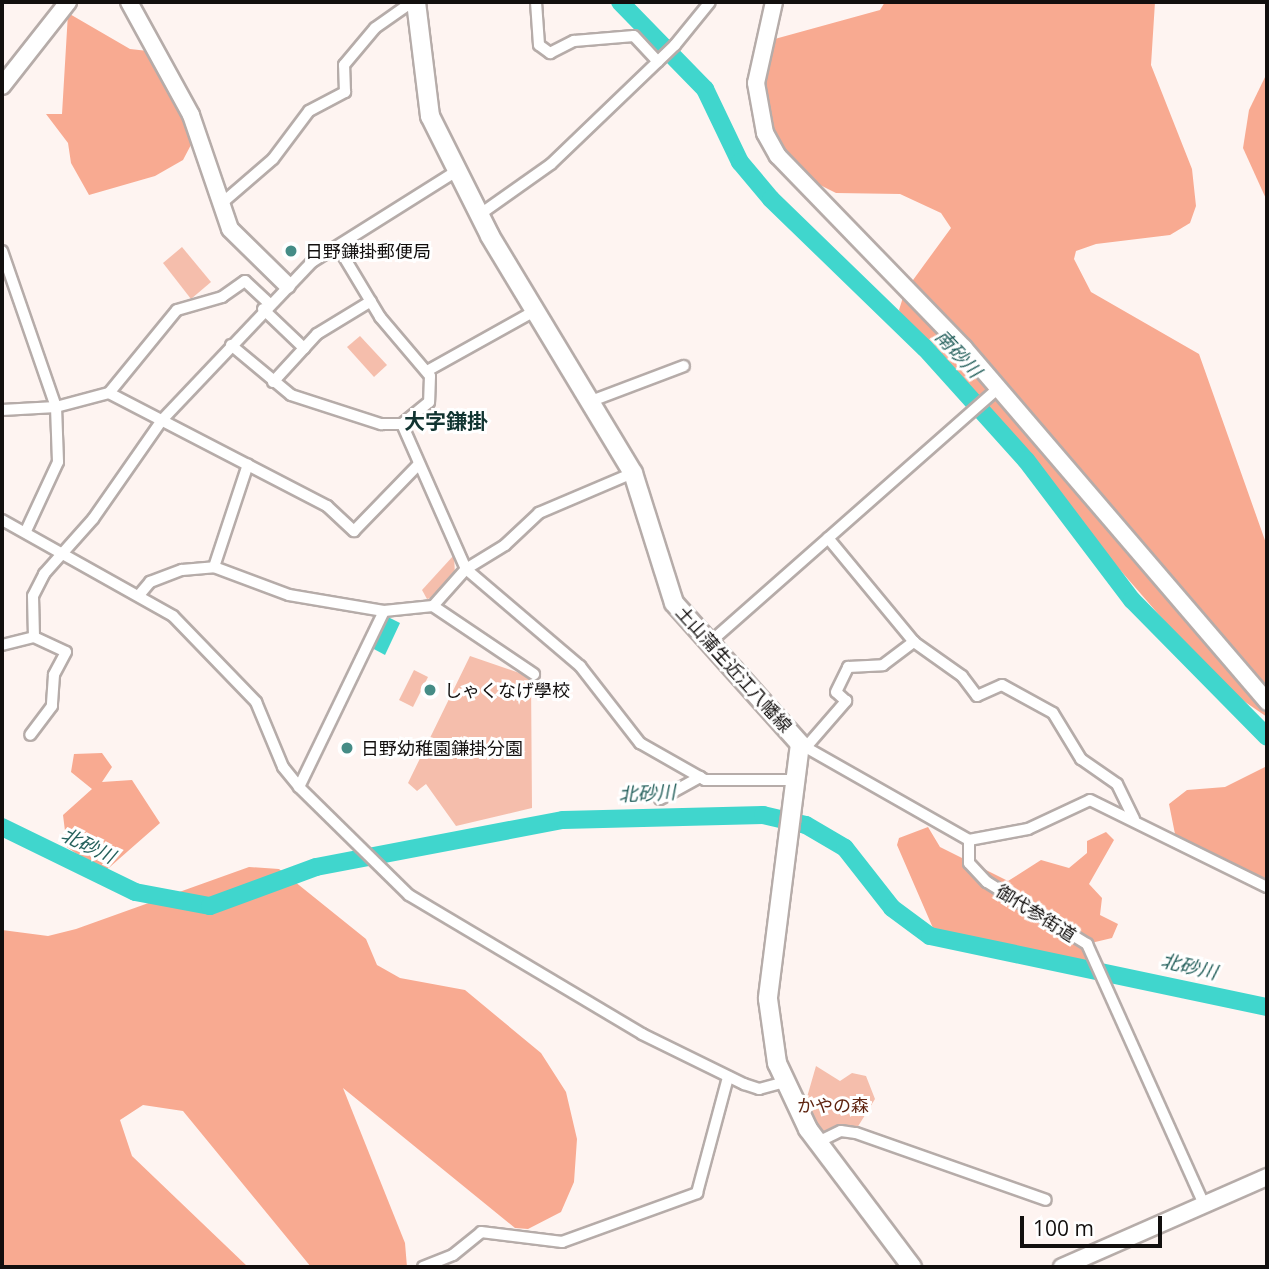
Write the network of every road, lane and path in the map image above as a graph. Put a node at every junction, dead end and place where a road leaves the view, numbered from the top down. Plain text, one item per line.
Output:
1 (68, 2) edge
2 (129, 2) edge
3 (414, 2) edge
4 (536, 2) edge
5 (710, 2) edge
6 (774, 2) edge
7 (659, 60) junction
8 (2, 86) edge
9 (455, 172) junction
10 (222, 203) junction
11 (479, 215) junction
12 (338, 247) junction
13 (2, 251) edge
14 (287, 285) junction
15 (371, 300) junction
16 (266, 306) junction
17 (536, 310) junction
18 (231, 345) junction
19 (304, 348) junction
20 (684, 366) dead end
21 (427, 371) junction
22 (273, 383) junction
23 (999, 387) junction
24 (109, 393) junction
25 (594, 400) junction
26 (56, 407) junction
27 (2, 410) edge
28 (162, 420) junction
29 (402, 424) junction
30 (248, 464) junction
31 (418, 465) junction
32 (633, 473) junction
33 (2, 520) edge
34 (26, 531) junction
35 (828, 538) junction
36 (64, 552) junction
37 (214, 567) junction
38 (466, 569) junction
39 (140, 594) junction
40 (433, 606) junction
41 (384, 611) junction
42 (34, 637) junction
43 (914, 642) junction
44 (708, 644) junction
45 (2, 645) edge
46 (534, 674) dead end
47 (1267, 702) edge
48 (30, 735) dead end
49 (803, 745) junction
50 (700, 778) junction
51 (797, 780) junction
52 (299, 787) junction
53 (660, 799) dead end
54 (1134, 819) junction
55 (969, 840) junction
56 (1267, 887) edge
57 (728, 1077) junction
58 (782, 1083) junction
59 (818, 1142) junction
60 (1267, 1177) edge
61 (1046, 1200) dead end
62 (1204, 1204) junction
63 (423, 1267) edge
64 (912, 1267) edge
65 (1062, 1267) edge

1 - 8 street
2 - 10 street
3 - 9 main road, 土山蒲生近江八幡線
3 - 10 street
4 - 7 street
5 - 7 street
6 - 23 street
7 - 11 street
9 - 11 main road, 土山蒲生近江八幡線
9 - 12 street
10 - 14 street
11 - 17 main road, 土山蒲生近江八幡線
12 - 14 street
12 - 15 street
13 - 26 street
14 - 16 street
15 - 19 street
15 - 21 street
16 - 18 street
16 - 19 street
16 - 24 street
17 - 21 street
17 - 25 main road, 土山蒲生近江八幡線
18 - 22 street
18 - 28 street
19 - 22 street
20 - 25 street
21 - 29 street
22 - 29 street
23 - 35 street
23 - 47 street
24 - 26 street
24 - 28 street
25 - 32 main road, 土山蒲生近江八幡線
26 - 27 street
26 - 34 street
28 - 30 street
28 - 36 street
29 - 31 street
30 - 31 street
30 - 37 street
31 - 38 street
32 - 38 street
32 - 44 main road, 土山蒲生近江八幡線
33 - 34 street
34 - 36 street
35 - 43 street
35 - 44 street
36 - 39 street
36 - 42 street
37 - 39 street
37 - 41 street
38 - 40 street
38 - 50 street
39 - 52 street
40 - 41 street
40 - 46 street
41 - 52 street
42 - 45 street
42 - 48 street
43 - 49 street
43 - 54 street
44 - 49 main road, 土山蒲生近江八幡線
49 - 51 main road, 土山蒲生近江八幡線
49 - 55 street
50 - 51 street
50 - 53 street
51 - 58 main road, 土山蒲生近江八幡線
52 - 57 street
54 - 55 street
54 - 56 street
55 - 62 street, 御代参街道
57 - 58 street
57 - 63 street
58 - 59 main road, 土山蒲生近江八幡線
59 - 61 street
59 - 64 main road, 土山蒲生近江八幡線
60 - 62 street
62 - 65 street

